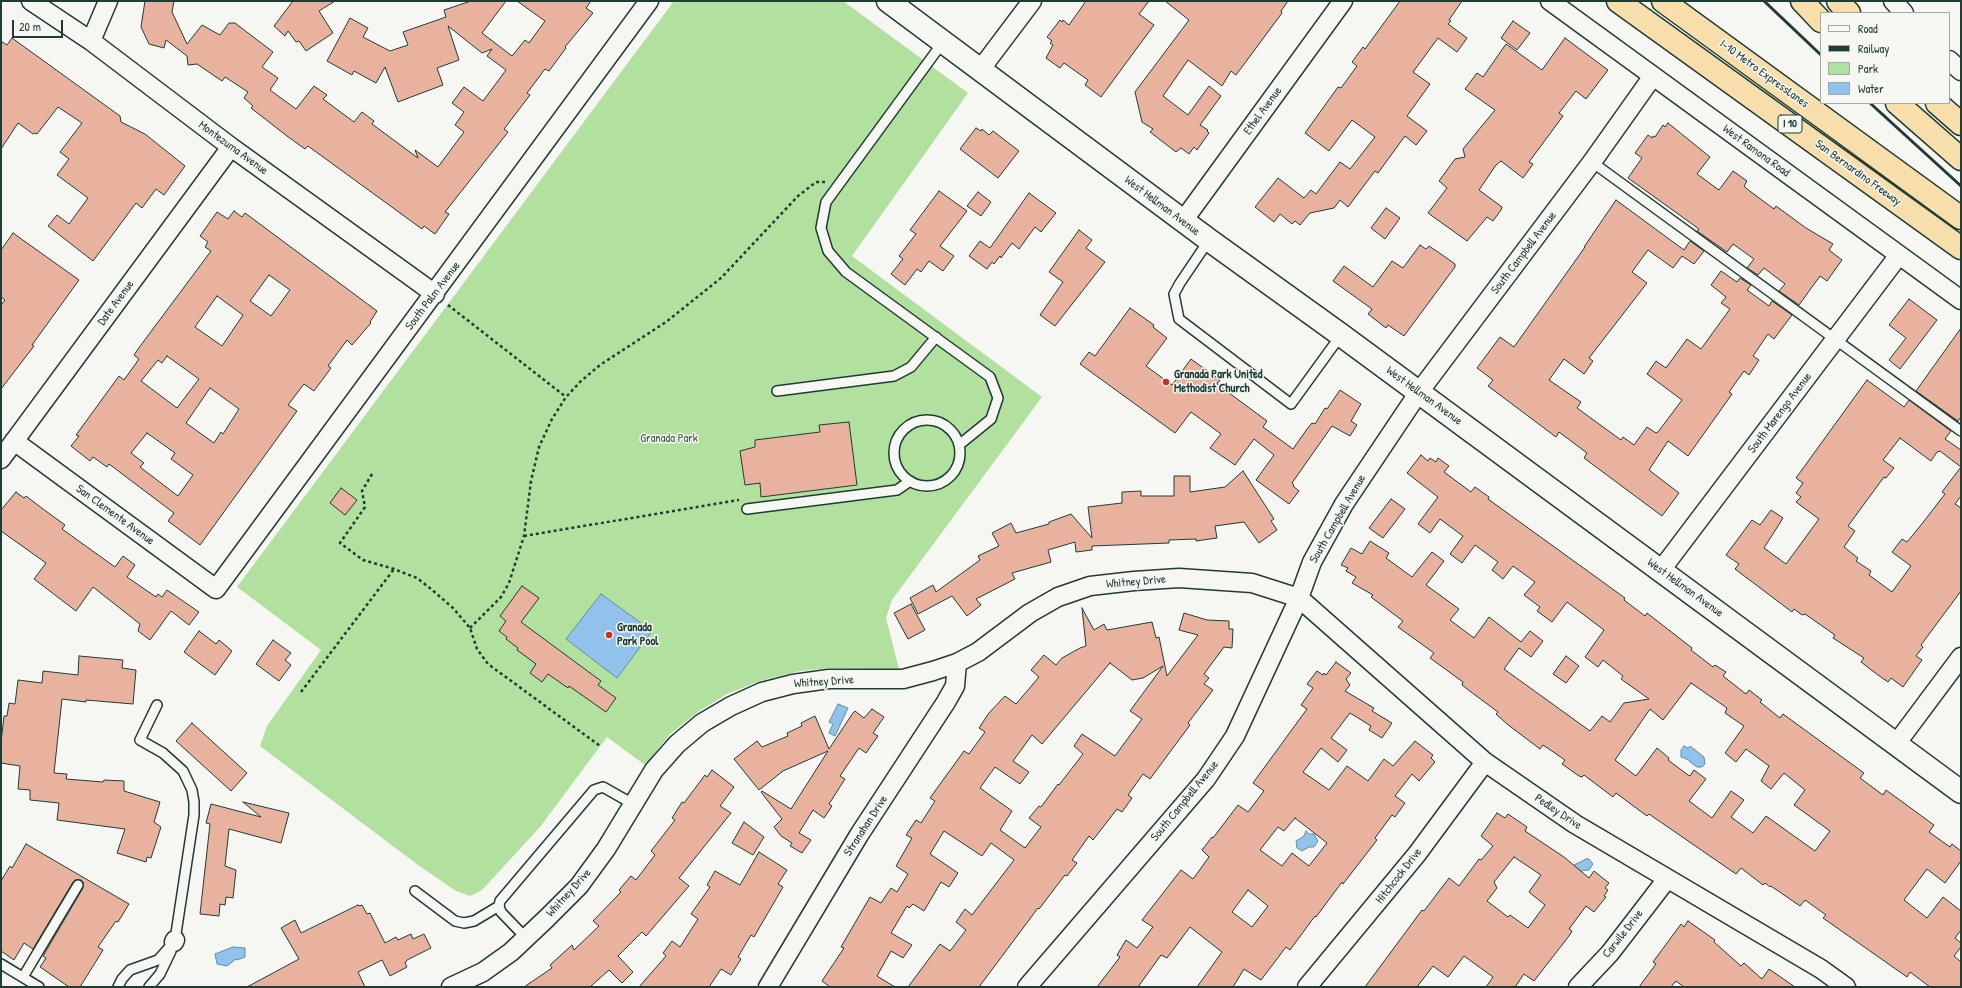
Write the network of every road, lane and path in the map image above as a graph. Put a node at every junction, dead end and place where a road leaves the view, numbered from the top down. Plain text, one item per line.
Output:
1 (31, 1) edge
2 (108, 1) edge
3 (650, 1) edge
4 (888, 1) edge
5 (1032, 1) edge
6 (1343, 1) edge
7 (1550, 1) edge
8 (1618, 1) edge
9 (1663, 1) edge
10 (1802, 1) edge
11 (1838, 1) edge
12 (1893, 1) edge
13 (1848, 12) edge
14 (1903, 12) edge
15 (1820, 21) edge
16 (91, 41) junction
17 (943, 42) junction
18 (1950, 61) edge
19 (980, 70) junction
20 (1961, 71) edge
21 (1654, 76) junction
22 (1899, 104) edge
23 (1938, 104) edge
24 (1961, 124) edge
25 (231, 147) junction
26 (1961, 159) edge
27 (1592, 162) junction
28 (842, 180) junction
29 (1961, 218) edge
30 (1183, 221) junction
31 (1209, 240) junction
32 (1961, 248) edge
33 (1899, 255) junction
34 (440, 299) junction
35 (1961, 300) edge
36 (1341, 335) junction
37 (936, 337) junction
38 (1835, 339) junction
39 (777, 390) dead end
40 (1419, 392) junction
41 (566, 397) junction
42 (1961, 431) edge
43 (14, 441) junction
44 (959, 445) junction
45 (1, 459) edge
46 (372, 474) dead end
47 (910, 481) junction
48 (744, 499) dead end
49 (747, 509) dead end
50 (524, 536) junction
51 (394, 569) junction
52 (1661, 570) junction
53 (216, 589) joint
54 (1299, 598) junction
55 (470, 628) junction
56 (1961, 657) edge
57 (957, 663) junction
58 (301, 692) dead end
59 (157, 705) dead end
60 (1896, 744) junction
61 (600, 746) dead end
62 (1485, 762) junction
63 (1961, 792) edge
64 (632, 804) junction
65 (1667, 879) junction
66 (78, 885) dead end
67 (415, 891) dead end
68 (499, 906) junction
69 (526, 938) junction
70 (175, 941) junction
71 (1, 964) edge
72 (23, 977) junction
73 (39, 987) edge
74 (118, 987) edge
75 (149, 987) edge
76 (451, 987) edge
77 (768, 987) edge
78 (1027, 987) edge
79 (1307, 987) edge
80 (1578, 987) edge
81 (1846, 987) edge

1 - 16 street, Montezuma Avenue
2 - 16 street
3 - 34 street, South Palm Avenue
4 - 17 street, West Hellman Avenue
5 - 19 street
6 - 30 street, Ethel Avenue
7 - 21 street, West Ramona Road
8 - 32 highway, San Bernardino Freeway / I 10
9 - 29 highway, I-10 Metro ExpressLanes
10 - 15 highway
11 - 13 highway
12 - 14 street
16 - 25 street, Montezuma Avenue
17 - 19 street, West Hellman Avenue
17 - 28 lane
18 - 20 street
19 - 30 street, West Hellman Avenue
21 - 27 street, South Campbell Avenue
21 - 33 street, West Ramona Road
22 - 26 highway
23 - 24 highway
25 - 34 street, Montezuma Avenue
25 - 43 street, Date Avenue
27 - 38 lane
27 - 40 street, South Campbell Avenue
28 - 37 lane
28 - 41 path
30 - 31 street, West Hellman Avenue
31 - 36 street, West Hellman Avenue
31 - 36 lane
33 - 35 street, West Ramona Road
33 - 38 street, South Marengo Avenue
34 - 41 path
34 - 53 street, South Palm Avenue
36 - 40 street, West Hellman Avenue
37 - 39 lane
37 - 44 lane
38 - 42 lane
38 - 52 street, South Marengo Avenue
40 - 52 street, West Hellman Avenue
40 - 54 street, South Campbell Avenue
41 - 50 path
43 - 45 street, Date Avenue
43 - 53 street, San Clemente Avenue
44 - 47 lane
44 - 47 lane
46 - 51 path
47 - 49 lane
48 - 50 path
50 - 55 path
51 - 55 path
51 - 58 path
52 - 60 street, West Hellman Avenue
54 - 57 street, Whitney Drive
54 - 62 street, Pedley Drive
54 - 78 street, South Campbell Avenue
55 - 61 path
56 - 60 street
57 - 64 street, Whitney Drive
57 - 77 street, Stranahan Drive
59 - 70 lane
60 - 63 street, West Hellman Avenue
62 - 65 street, Pedley Drive
62 - 79 street, Hitchcock Drive
64 - 68 lane
64 - 69 street, Whitney Drive
65 - 80 street, Carwile Drive
65 - 81 street, Pedley Drive
66 - 72 lane
67 - 68 lane
68 - 69 lane
69 - 76 street, Whitney Drive
70 - 74 lane
70 - 75 lane
71 - 72 lane
72 - 73 lane

